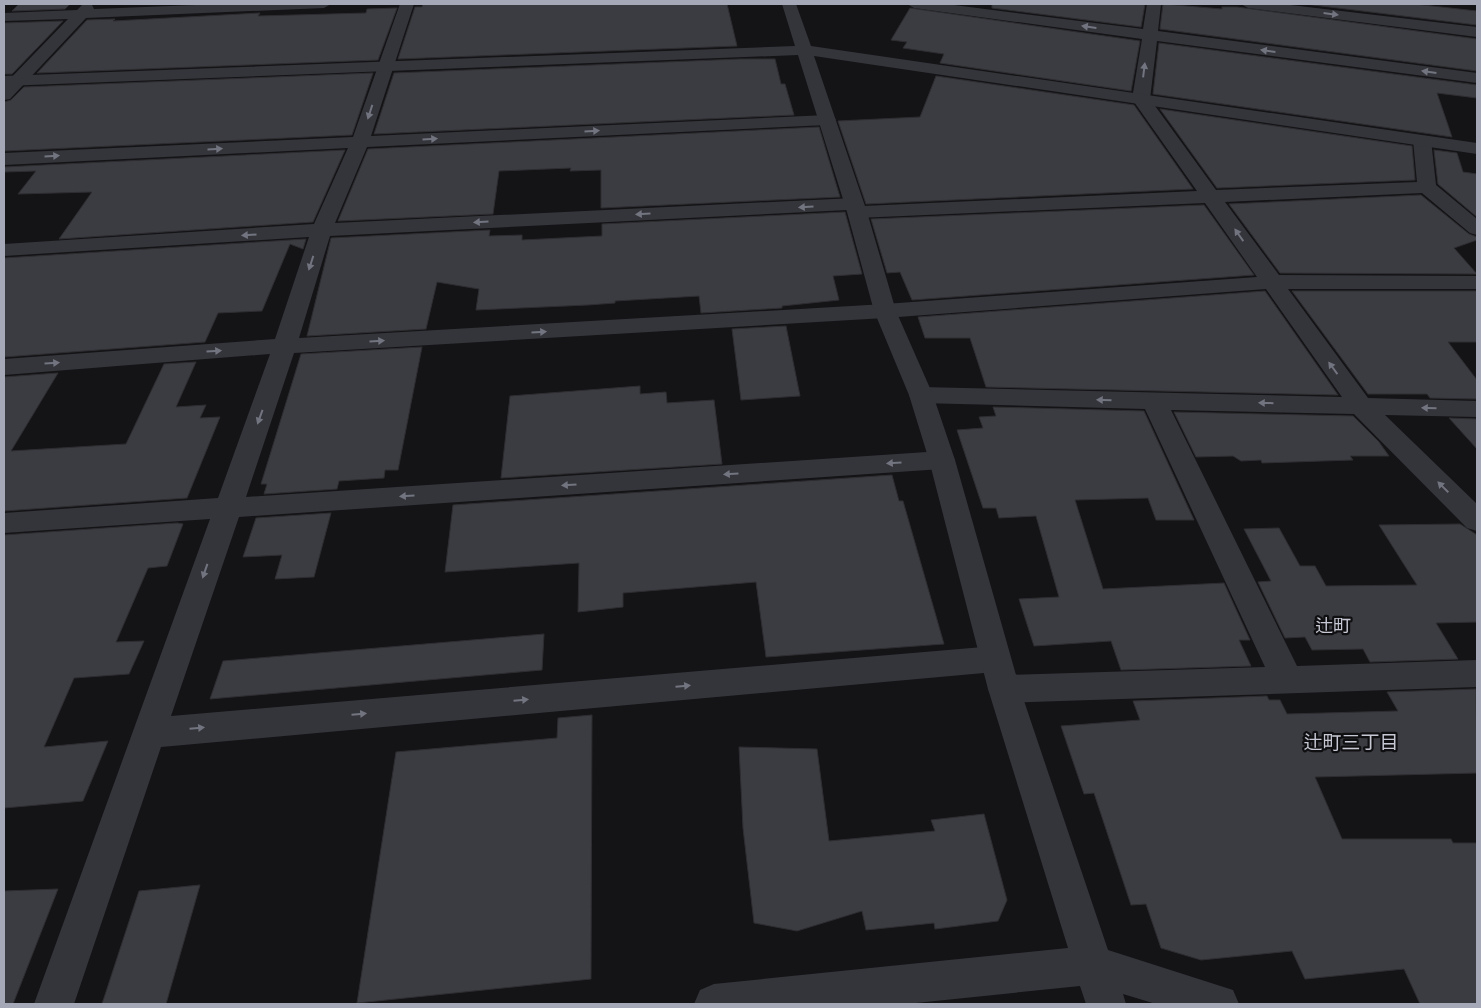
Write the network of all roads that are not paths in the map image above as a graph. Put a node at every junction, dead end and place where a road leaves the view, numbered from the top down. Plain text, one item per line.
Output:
1 (324, 4) edge
2 (407, 4) edge
3 (789, 4) edge
4 (914, 4) edge
5 (1154, 4) edge
6 (1248, 4) edge
7 (86, 9) edge
8 (4, 17) edge
9 (1477, 32) edge
10 (1148, 35) junction
11 (804, 50) junction
12 (385, 66) junction
13 (1477, 78) edge
14 (11, 80) edge
15 (4, 95) edge
16 (1141, 99) junction
17 (827, 120) junction
18 (1422, 140) junction
19 (360, 142) junction
20 (1477, 148) edge
21 (4, 159) edge
22 (1427, 188) junction
23 (1212, 196) junction
24 (856, 208) junction
25 (1477, 229) edge
26 (322, 230) junction
27 (4, 250) edge
28 (1271, 282) junction
29 (1477, 282) edge
30 (885, 311) junction
31 (285, 346) junction
32 (4, 367) edge
33 (921, 395) junction
34 (1154, 401) junction
35 (1360, 405) junction
36 (1477, 409) edge
37 (942, 460) junction
38 (227, 508) junction
39 (1477, 521) edge
40 (4, 523) edge
41 (1000, 674) junction
42 (1477, 674) edge
43 (1287, 679) junction
44 (148, 732) junction
45 (1094, 966) junction
46 (54, 1004) edge
47 (714, 1004) edge
48 (1106, 1004) edge
49 (1218, 1004) edge

1 - 7 street
2 - 12 street
3 - 11 street
10 -> 4 street
5 - 10 street
6 -> 9 street
7 - 8 street
7 - 14 street
13 -> 10 street
16 -> 10 street
11 - 12 street
11 - 16 street
11 - 17 street
12 - 14 street
12 -> 19 street
14 - 15 street
16 - 18 street
16 - 23 street
19 -> 17 street
17 - 24 street
18 - 20 street
18 - 22 street
21 -> 19 street
19 - 26 street
22 - 23 street
22 - 25 street
23 - 24 street
28 -> 23 street
24 -> 26 street
24 - 30 street
26 -> 27 street
26 -> 31 street
28 - 29 street
28 - 30 street
35 -> 28 street
31 -> 30 street
30 - 33 street
32 -> 31 street
31 -> 38 street
34 -> 33 street
33 - 37 street
35 -> 34 street
34 - 43 street
36 -> 35 street
39 -> 35 street
37 -> 38 street
37 - 41 street
38 - 40 street
38 -> 44 street
41 - 43 street
44 -> 41 street
41 - 45 street
42 - 43 street
44 - 46 street
45 - 47 street
45 - 48 street
45 - 49 street

